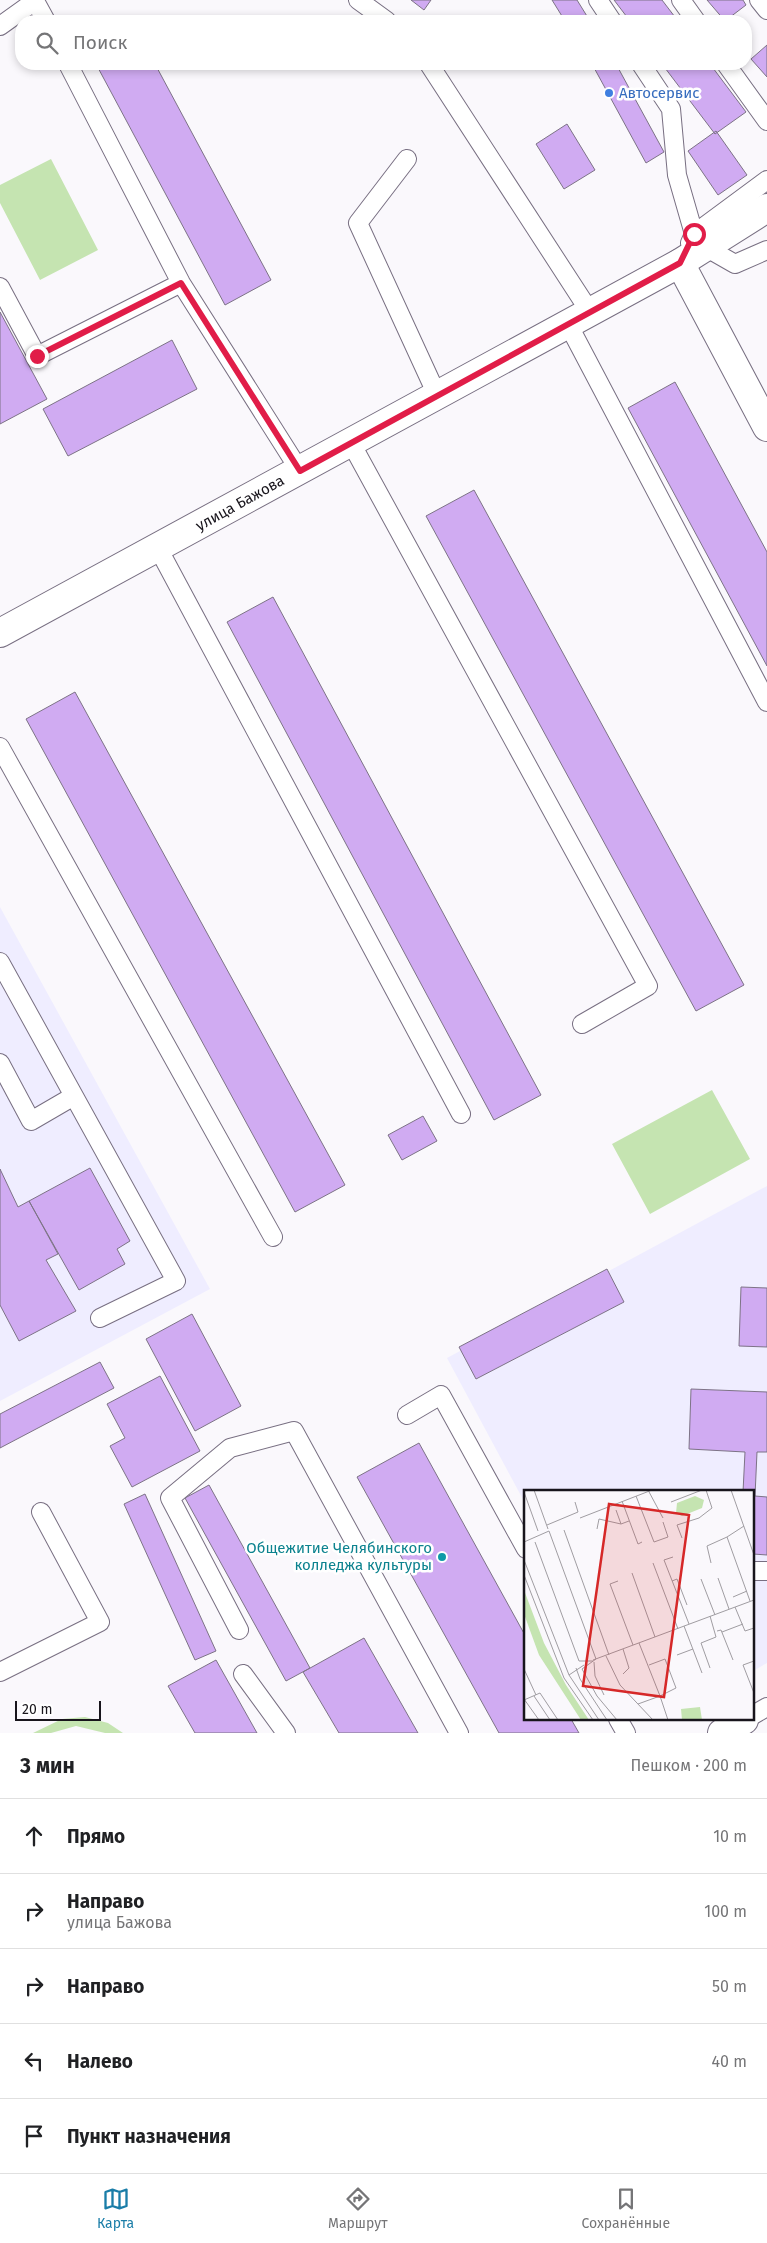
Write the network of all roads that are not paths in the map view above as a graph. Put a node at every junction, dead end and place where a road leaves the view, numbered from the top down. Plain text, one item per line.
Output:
1 (36, 0) edge
2 (358, 0) edge
3 (598, 0) edge
4 (681, 0) edge
5 (759, 0) edge
6 (767, 10) edge
7 (15, 15) edge
8 (15, 15) edge
9 (43, 15) edge
10 (379, 15) edge
11 (608, 15) edge
12 (692, 15) edge
13 (0, 26) edge
14 (71, 70) edge
15 (433, 70) edge
16 (645, 70) edge
17 (730, 70) edge
18 (767, 121) edge
19 (407, 159) dead end
20 (767, 180) edge
21 (767, 208) edge
22 (701, 241) junction
23 (767, 250) edge
24 (680, 263) junction
25 (181, 283) junction
26 (0, 287) edge
27 (579, 318) junction
28 (437, 395) junction
29 (767, 427) edge
30 (351, 443) junction
31 (300, 471) junction
32 (158, 548) junction
33 (0, 634) edge
34 (767, 702) edge
35 (0, 747) edge
36 (0, 962) edge
37 (582, 1024) dead end
38 (0, 1063) edge
39 (74, 1096) junction
40 (461, 1114) dead end
41 (273, 1237) dead end
42 (100, 1318) dead end
43 (407, 1415) dead end
44 (41, 1512) dead end
45 (524, 1545) edge
46 (754, 1570) edge
47 (767, 1571) edge
48 (239, 1630) dead end
49 (0, 1672) edge
50 (242, 1674) dead end
51 (619, 1720) edge
52 (286, 1733) edge
53 (459, 1733) edge
54 (626, 1733) edge

1 - 7 lane
1 - 9 lane
2 - 10 lane
3 - 11 lane
4 - 12 lane
5 - 6 lane
8 - 13 lane
14 - 25 lane
15 - 27 lane
16 - 22 lane
17 - 18 lane
19 - 28 lane
20 - 22 lane
21 - 22 street, улица Бажова
22 - 23 lane
22 - 24 street, улица Бажова
24 - 27 street, улица Бажова
24 - 29 street
25 - 26 lane
25 - 31 lane
27 - 28 street, улица Бажова
27 - 34 lane
28 - 30 street, улица Бажова
30 - 31 street, улица Бажова
30 - 37 lane
31 - 32 street, улица Бажова
32 - 33 street, улица Бажова
32 - 40 lane
35 - 41 lane
36 - 39 lane
38 - 39 lane
39 - 42 lane
43 - 45 lane
44 - 49 lane
46 - 47 lane
48 - 53 lane
50 - 52 lane
51 - 54 lane

